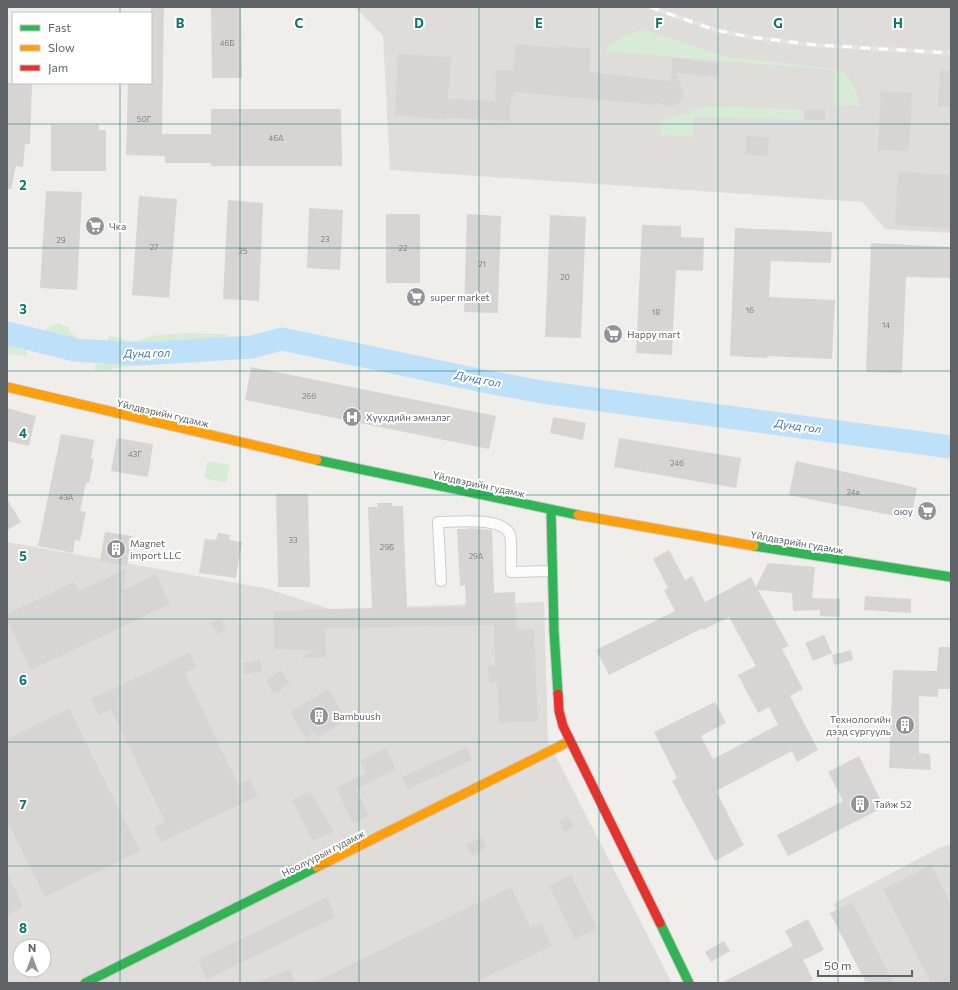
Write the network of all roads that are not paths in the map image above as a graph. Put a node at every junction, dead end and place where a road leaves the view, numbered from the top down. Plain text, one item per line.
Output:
1 (7, 386) edge
2 (551, 510) junction
3 (552, 572) junction
4 (951, 577) edge
5 (441, 581) dead end
6 (570, 741) junction
7 (85, 983) edge
8 (689, 983) edge

1 - 2 main road, Yйлдвэрийн гудамж
2 - 3 main road
2 - 4 main road, Yйлдвэрийн гудамж
3 - 5 street
3 - 6 main road
6 - 7 main road, Ноолуурын гудамж
6 - 8 main road

